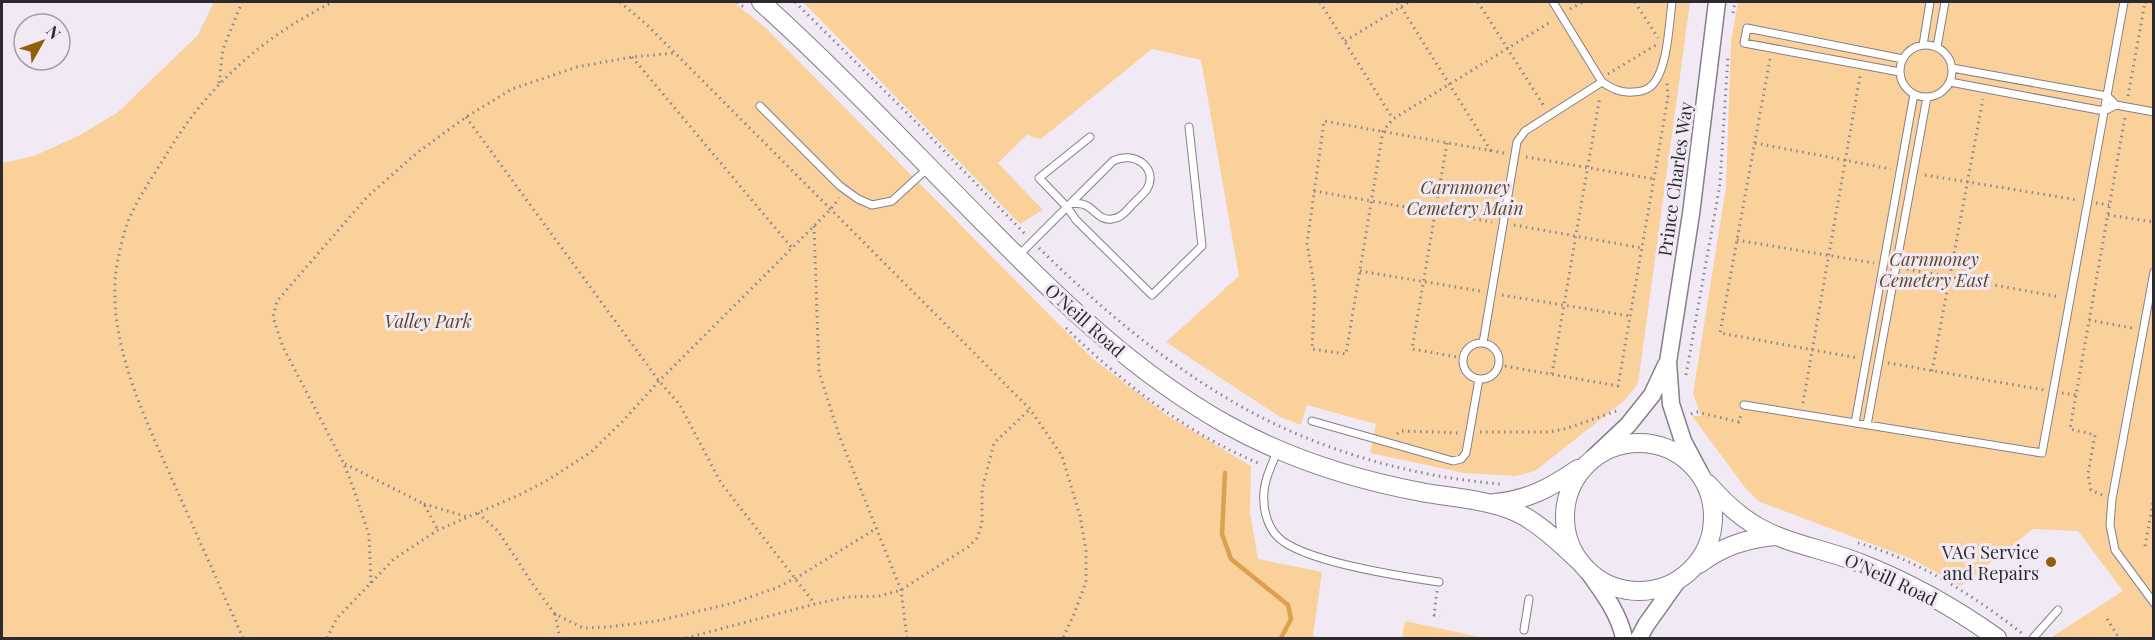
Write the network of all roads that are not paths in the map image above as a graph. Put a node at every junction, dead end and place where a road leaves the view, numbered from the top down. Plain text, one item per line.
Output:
1 (761, 2) edge
2 (1553, 2) edge
3 (1672, 2) edge
4 (1717, 2) edge
5 (1930, 2) edge
6 (1945, 2) edge
7 (2124, 2) edge
8 (1923, 45) junction
9 (1937, 47) junction
10 (1903, 59) junction
11 (1952, 68) junction
12 (1900, 72) junction
13 (1601, 81) junction
14 (1950, 82) junction
15 (1914, 94) junction
16 (2107, 96) junction
17 (1928, 97) junction
18 (2116, 105) junction
19 (760, 106) dead end
20 (2104, 111) junction
21 (2154, 112) edge
22 (1189, 127) dead end
23 (1090, 137) dead end
24 (929, 168) junction
25 (1069, 205) junction
26 (1017, 256) junction
27 (2154, 272) edge
28 (1483, 343) junction
29 (1668, 362) junction
30 (1479, 380) junction
31 (1744, 405) road end
32 (1312, 421) dead end
33 (1855, 423) junction
34 (1867, 425) junction
35 (1278, 450) junction
36 (1592, 458) junction
37 (1700, 474) junction
38 (1492, 503) junction
39 (1777, 536) junction
40 (1583, 566) junction
41 (1693, 568) junction
42 (1678, 580) junction
43 (1439, 582) road end
44 (1529, 599) dead end
45 (2154, 603) edge
46 (2058, 610) dead end
47 (1524, 630) dead end
48 (1624, 639) edge
49 (1639, 639) edge
50 (1997, 639) edge
51 (2033, 639) edge

1 - 24 main road, O'Neill Road
2 - 13 lane
3 - 13 lane
4 - 29 street, Prince Charles Way
5 - 8 lane
6 - 9 lane
7 - 16 lane
8 - 9 lane
8 - 10 lane
9 - 11 lane
10 - 12 lane
10 - 12 lane
11 - 14 lane
11 - 16 lane
12 - 15 lane
13 - 28 lane
14 - 17 lane
14 - 20 lane
15 - 17 lane
15 - 33 lane
16 - 18 lane
16 - 20 lane
17 - 34 lane
18 - 20 lane
18 - 21 lane
19 - 24 lane
20 - 34 lane
22 - 25 lane
23 - 25 lane
24 - 26 main road, O'Neill Road
25 - 25 lane
25 - 26 lane
26 - 35 main road, O'Neill Road
27 - 45 lane
28 - 30 lane
28 - 30 lane
29 - 36 street, Prince Charles Way
29 - 37 street, Prince Charles Way
30 - 32 lane
31 - 33 lane
33 - 34 lane
35 - 38 main road, O'Neill Road
35 - 43 lane
36 - 37 main road
36 - 38 main road, O'Neill Road
36 - 40 main road
37 - 39 main road, O'Neill Road
37 - 41 main road
38 - 40 main road, O'Neill Road
39 - 41 main road, O'Neill Road
39 - 50 main road, O'Neill Road
40 - 42 main road
40 - 48 street
41 - 42 main road
42 - 49 street
44 - 47 lane
46 - 51 lane

